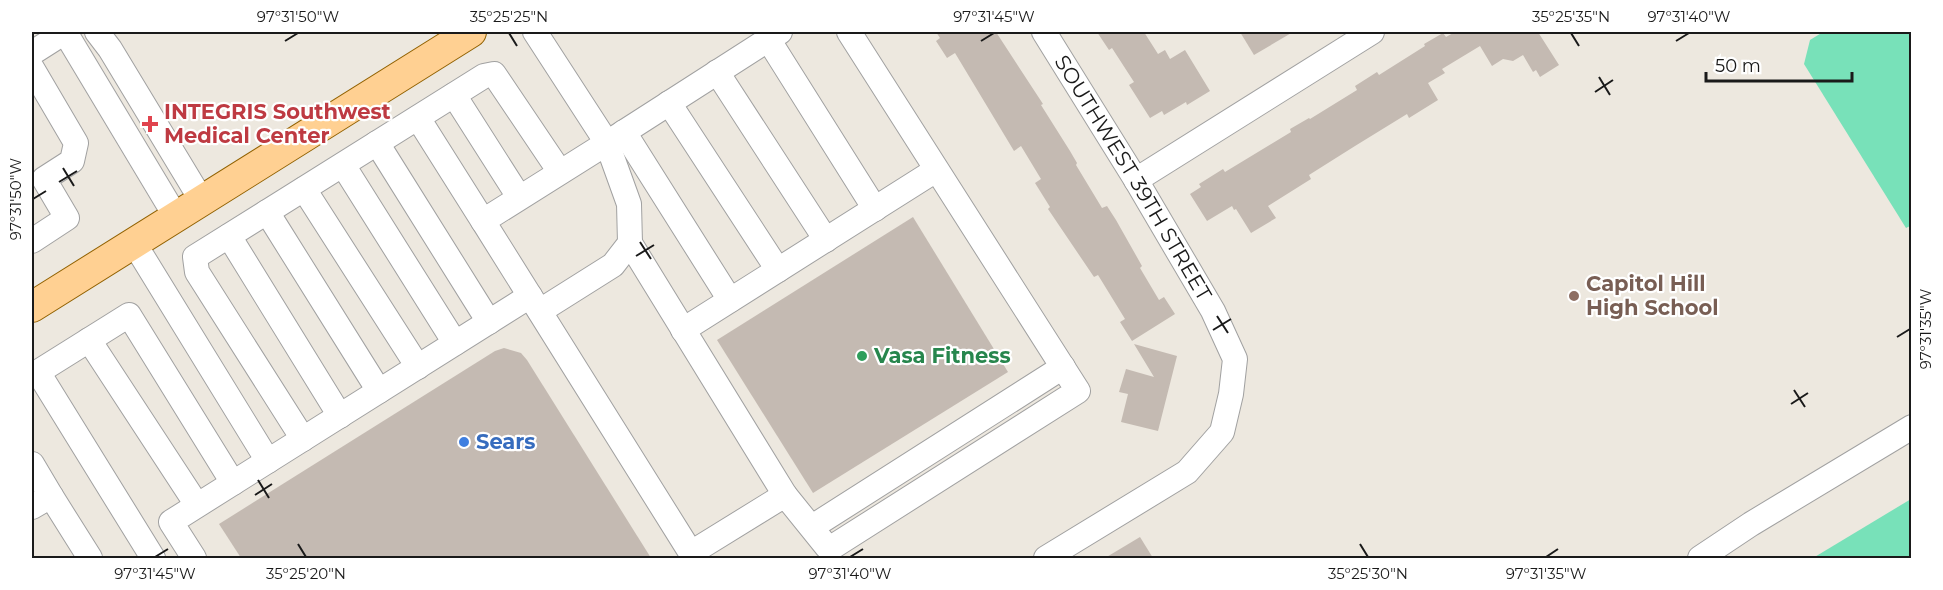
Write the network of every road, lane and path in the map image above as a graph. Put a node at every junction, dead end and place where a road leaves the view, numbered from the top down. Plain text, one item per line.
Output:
1 (65, 32) edge
2 (97, 32) edge
3 (471, 32) edge
4 (535, 32) edge
5 (849, 32) edge
6 (1044, 32) edge
7 (1372, 32) edge
8 (774, 35) edge
9 (32, 53) edge
10 (32, 68) edge
11 (717, 72) junction
12 (454, 95) junction
13 (669, 103) junction
14 (418, 118) junction
15 (615, 138) junction
16 (377, 143) junction
17 (343, 165) junction
18 (936, 170) junction
19 (560, 172) junction
20 (1136, 180) junction
21 (304, 189) junction
22 (519, 197) junction
23 (202, 201) junction
24 (875, 209) junction
25 (267, 212) junction
26 (176, 217) junction
27 (483, 221) junction
28 (229, 236) junction
29 (32, 240) edge
30 (826, 240) junction
31 (134, 243) junction
32 (630, 243) junction
33 (778, 270) junction
34 (730, 300) junction
35 (535, 304) junction
36 (32, 307) edge
37 (489, 322) junction
38 (683, 330) junction
39 (89, 340) junction
40 (455, 343) junction
41 (418, 367) junction
42 (35, 374) edge
43 (379, 391) junction
44 (340, 416) junction
45 (1911, 427) edge
46 (303, 439) junction
47 (268, 461) junction
48 (32, 464) edge
49 (233, 483) junction
50 (784, 495) junction
51 (41, 501) edge
52 (197, 505) junction
53 (692, 556) edge
54 (90, 558) edge
55 (153, 558) edge
56 (194, 558) edge
57 (1046, 558) edge
58 (1700, 558) edge

1 - 9 street
1 - 26 street
2 - 23 street
3 - 23 main road
4 - 15 street
5 - 18 street
6 - 20 street, SOUTHWEST 39TH STREET
7 - 20 street
8 - 11 street
8 - 24 street
10 - 29 street
11 - 13 street
11 - 30 street
12 - 14 street
12 - 19 street
12 - 22 street
13 - 15 street
13 - 33 street
14 - 16 street
14 - 27 street
15 - 19 street
15 - 32 street
15 - 34 street
16 - 17 street
16 - 37 street
17 - 21 street
17 - 40 street
18 - 24 street
18 - 50 street
19 - 22 street
20 - 57 street, SOUTHWEST 39TH STREET
21 - 25 street
21 - 41 street
22 - 27 street
23 - 26 main road
24 - 30 street
25 - 28 street
25 - 43 street
26 - 31 main road
27 - 35 street
28 - 44 street
28 - 46 street
30 - 33 street
31 - 36 main road
31 - 47 street
32 - 35 street
32 - 38 street
33 - 34 street
34 - 38 street
35 - 37 street
35 - 53 street
37 - 40 street
38 - 50 street
39 - 42 street
39 - 49 street
39 - 52 street
40 - 41 street
41 - 43 street
42 - 55 street
43 - 44 street
44 - 46 street
45 - 58 street
46 - 47 street
47 - 49 street
48 - 51 street
49 - 52 street
50 - 53 street
51 - 54 street
52 - 56 street

